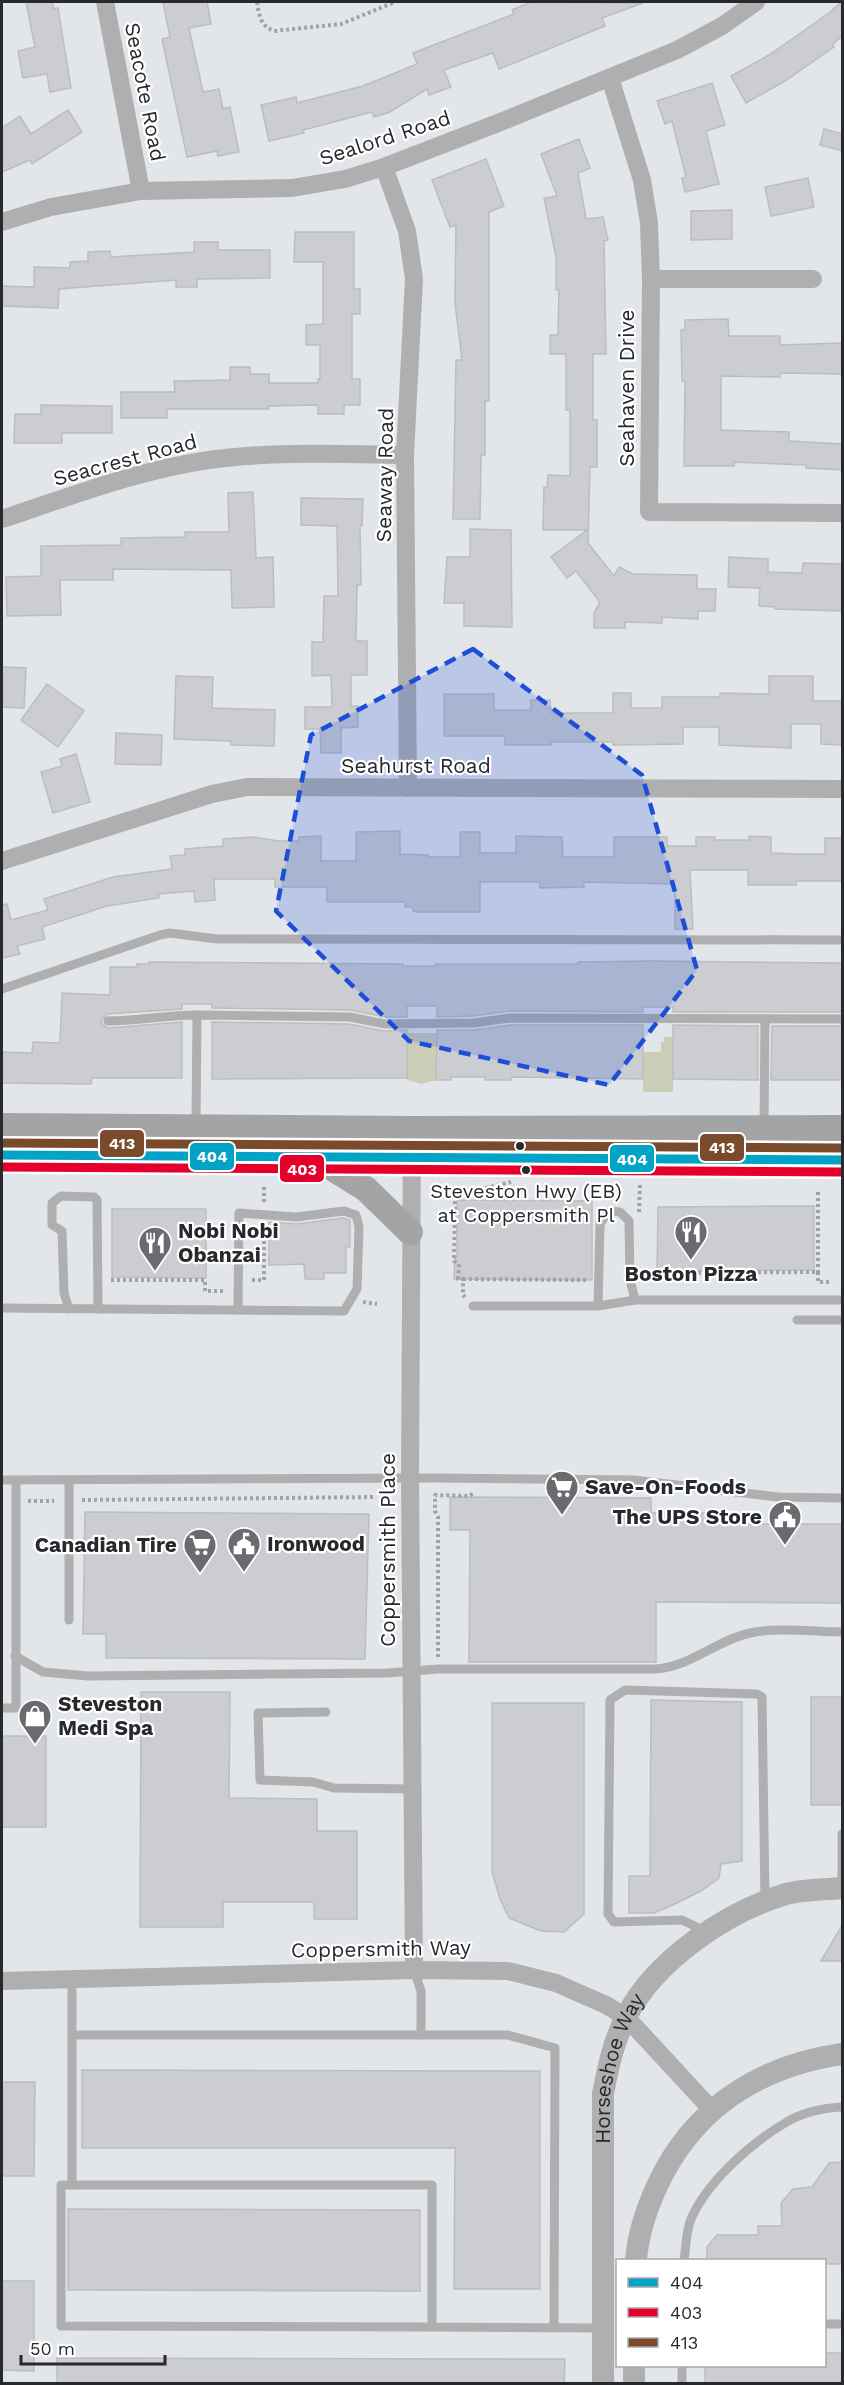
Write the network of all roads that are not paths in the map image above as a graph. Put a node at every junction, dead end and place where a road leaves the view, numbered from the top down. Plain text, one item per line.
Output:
1 (105, 2) edge
2 (756, 2) edge
3 (610, 78) junction
4 (384, 167) junction
5 (141, 191) junction
6 (2, 222) edge
7 (651, 279) junction
8 (813, 279) dead end
9 (405, 455) junction
10 (843, 513) edge
11 (2, 519) edge
12 (408, 788) junction
13 (843, 789) edge
14 (2, 857) edge
15 (843, 940) edge
16 (2, 989) edge
17 (197, 1015) junction
18 (765, 1019) junction
19 (843, 1019) edge
20 (108, 1021) dead end
21 (2, 1126) edge
22 (196, 1127) junction
23 (764, 1128) junction
24 (843, 1128) edge
25 (412, 1129) junction
26 (2, 1155) edge
27 (316, 1157) junction
28 (412, 1159) junction
29 (843, 1160) edge
30 (410, 1232) junction
31 (635, 1299) junction
32 (843, 1299) edge
33 (473, 1306) road end
34 (598, 1306) junction
35 (2, 1308) edge
36 (69, 1309) junction
37 (98, 1309) junction
38 (238, 1310) junction
39 (797, 1320) dead end
40 (843, 1320) edge
41 (410, 1478) junction
42 (2, 1480) edge
43 (16, 1480) junction
44 (69, 1480) junction
45 (843, 1498) edge
46 (69, 1620) dead end
47 (843, 1632) edge
48 (15, 1656) junction
49 (412, 1670) junction
50 (2, 1708) edge
51 (327, 1712) dead end
52 (413, 1789) junction
53 (843, 1834) edge
54 (842, 1888) edge
55 (765, 1902) junction
56 (707, 1932) junction
57 (414, 1970) junction
58 (2, 1981) edge
59 (72, 1981) junction
60 (626, 2017) junction
61 (72, 2034) junction
62 (421, 2035) junction
63 (843, 2054) edge
64 (843, 2107) edge
65 (712, 2110) junction
66 (72, 2185) junction
67 (636, 2259) edge
68 (684, 2259) edge
69 (826, 2324) edge
70 (843, 2324) edge
71 (432, 2327) junction
72 (554, 2327) junction
73 (610, 2328) edge
74 (634, 2367) edge
75 (682, 2367) edge
76 (603, 2384) edge
77 (634, 2384) edge
78 (682, 2384) edge

1 - 5 street, Seacote Road
2 - 3 street, Sealord Road
3 - 4 street, Sealord Road
3 - 7 street, Seahaven Drive
4 - 5 street, Sealord Road
4 - 9 street, Seaway Road
5 - 6 street, Sealord Road
7 - 8 street
7 - 10 street, Seahaven Drive
9 - 11 street, Seacrest Road
9 - 12 street, Seaway Road
12 - 13 street, Seahurst Road
12 - 14 street, Seahurst Road
15 - 16 lane
17 - 18 lane
17 - 20 lane
17 - 22 lane
18 - 19 lane
18 - 23 lane
21 - 22 main road
22 - 25 main road
23 - 24 main road
23 - 25 main road
25 - 28 street, Coppersmith Place
26 - 27 main road
27 - 28 main road
27 - 30 main road
28 - 29 main road
28 - 30 street, Coppersmith Place
30 - 41 street, Coppersmith Place
31 - 32 lane
31 - 34 lane
31 - 34 lane
33 - 34 lane
35 - 36 lane
36 - 37 lane
36 - 37 lane
37 - 38 lane
38 - 38 lane
39 - 40 lane
41 - 44 lane
41 - 45 lane
41 - 49 street, Coppersmith Place
42 - 43 lane
43 - 44 lane
43 - 48 lane
44 - 46 lane
47 - 49 lane
48 - 49 lane
48 - 50 lane
49 - 52 street, Coppersmith Place
51 - 52 lane
52 - 57 street, Coppersmith Place
53 - 54 lane
54 - 55 street, Horseshoe Way
55 - 56 street, Horseshoe Way
55 - 56 lane
56 - 60 street, Horseshoe Way
57 - 59 street, Coppersmith Way
57 - 60 street, Coppersmith Way
57 - 62 lane
58 - 59 street, Coppersmith Way
59 - 61 lane
60 - 65 street, Coppersmith Way
60 - 73 street, Horseshoe Way
61 - 62 lane
61 - 66 lane
62 - 72 lane
63 - 65 street
64 - 68 lane
65 - 67 street
66 - 71 lane
66 - 71 lane
69 - 70 lane
71 - 72 lane
72 - 73 lane
73 - 76 street, Horseshoe Way
74 - 77 street
75 - 78 lane

